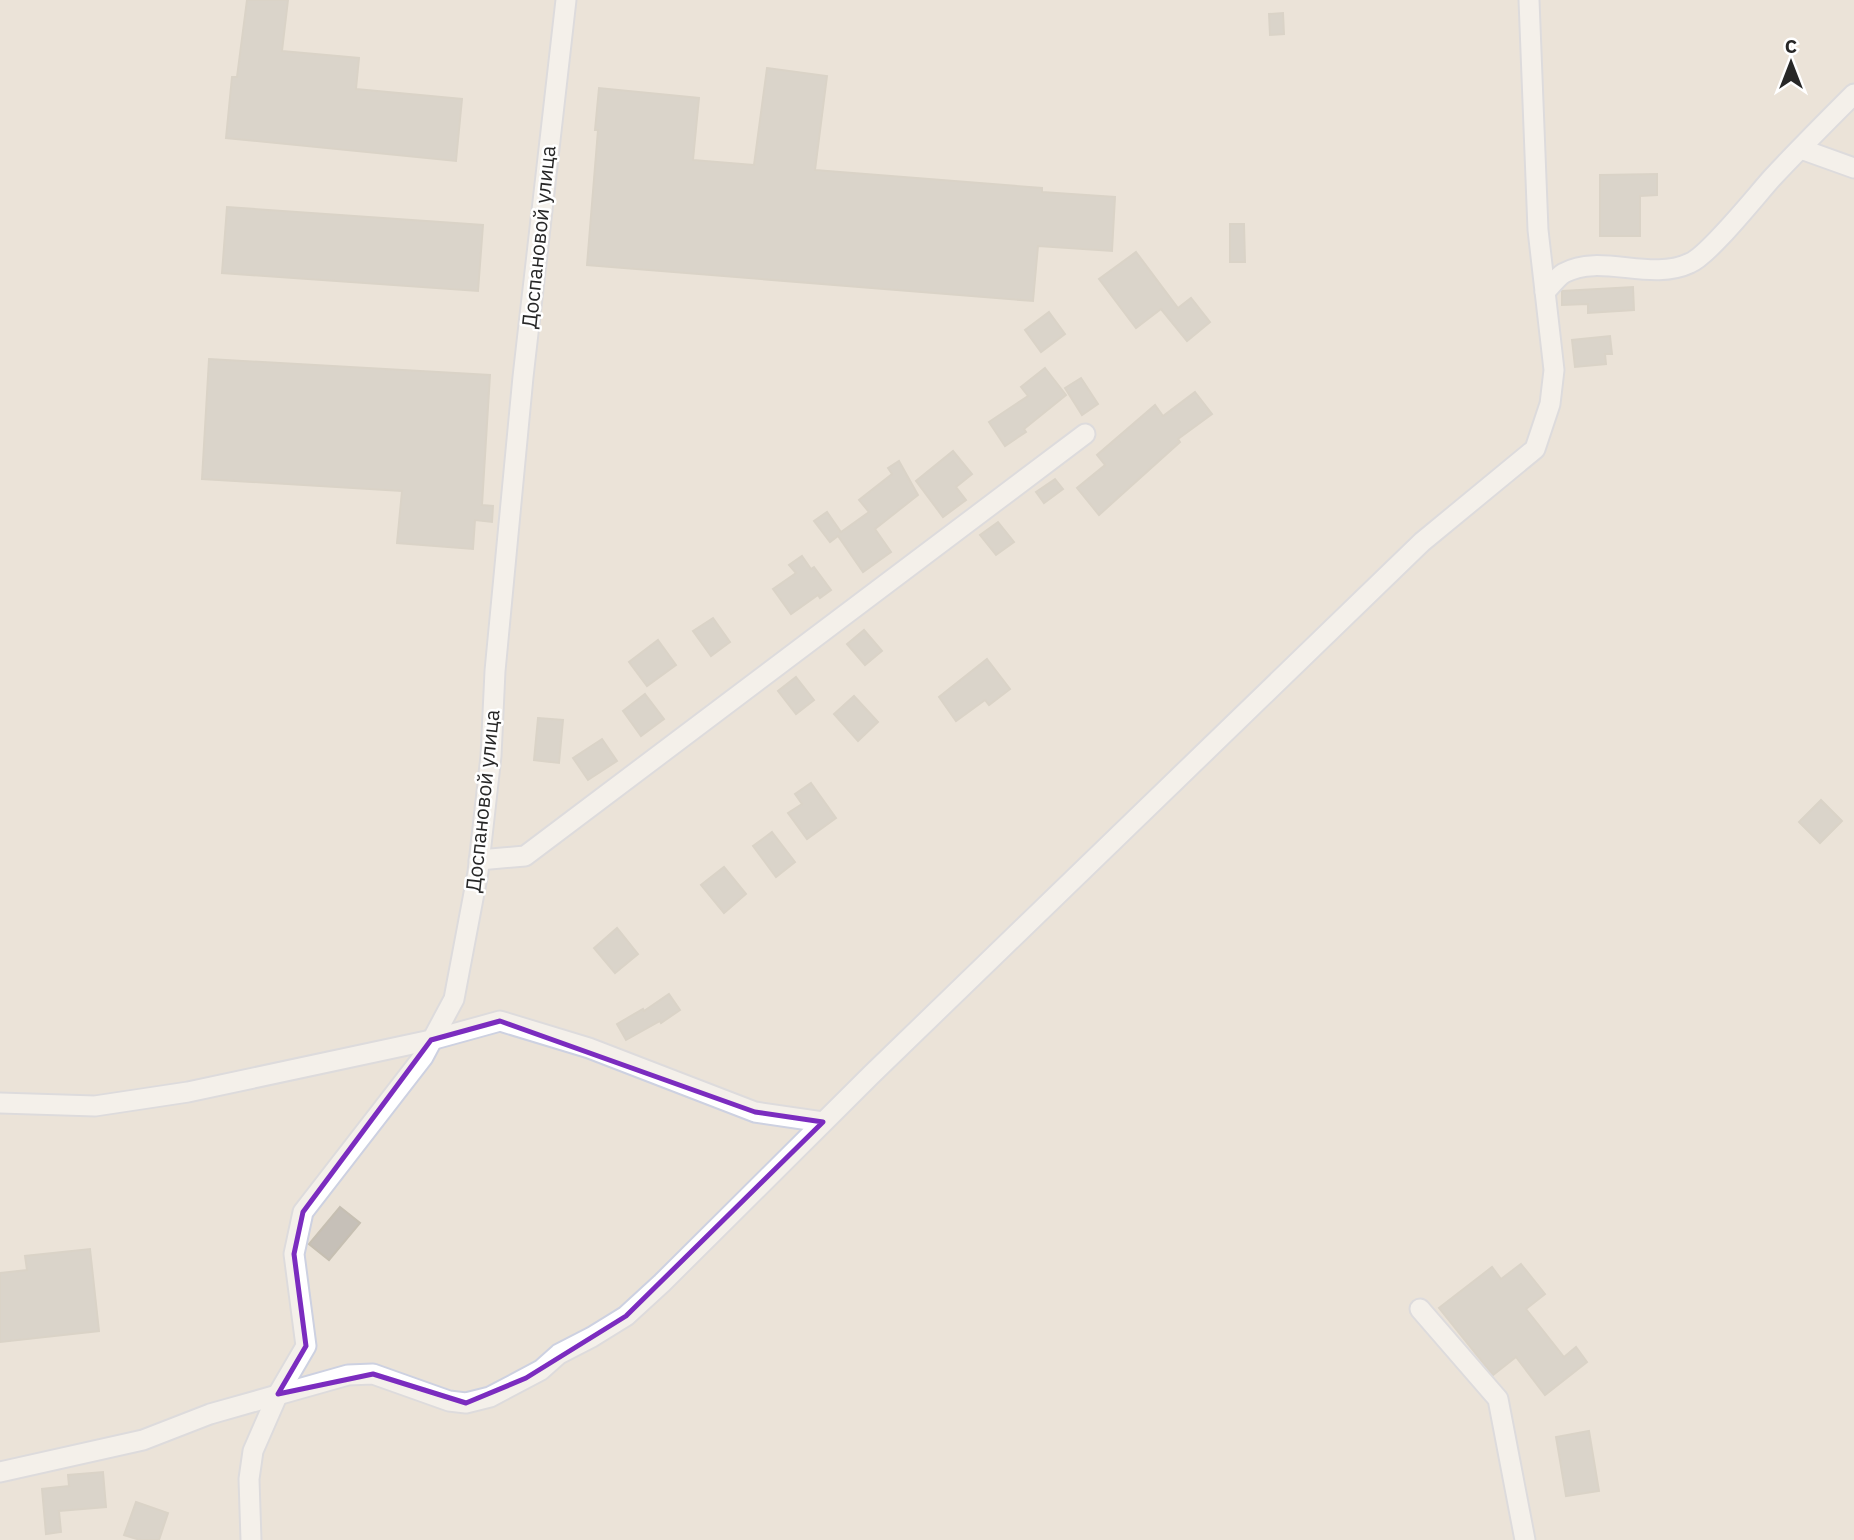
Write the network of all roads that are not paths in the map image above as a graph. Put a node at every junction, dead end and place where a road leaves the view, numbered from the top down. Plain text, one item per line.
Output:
1 (566, 0) edge
2 (1529, 0) edge
3 (1854, 94) edge
4 (1801, 149) junction
5 (1854, 168) edge
6 (1545, 292) junction
7 (1085, 434) dead end
8 (479, 859) junction
9 (431, 1040) junction
10 (0, 1103) edge
11 (823, 1122) junction
12 (1420, 1309) dead end
13 (278, 1394) junction
14 (0, 1472) edge
15 (251, 1540) edge
16 (1525, 1540) edge

1 - 8 street, Доспановой улица
2 - 6 street
3 - 4 street
4 - 5 street
4 - 6 street
6 - 11 street
7 - 8 street
8 - 9 street, Доспановой улица
9 - 10 street
9 - 11 street
9 - 13 street, Доспановой улица
11 - 13 street
12 - 16 street
13 - 14 street
13 - 15 street, Доспановой улица

